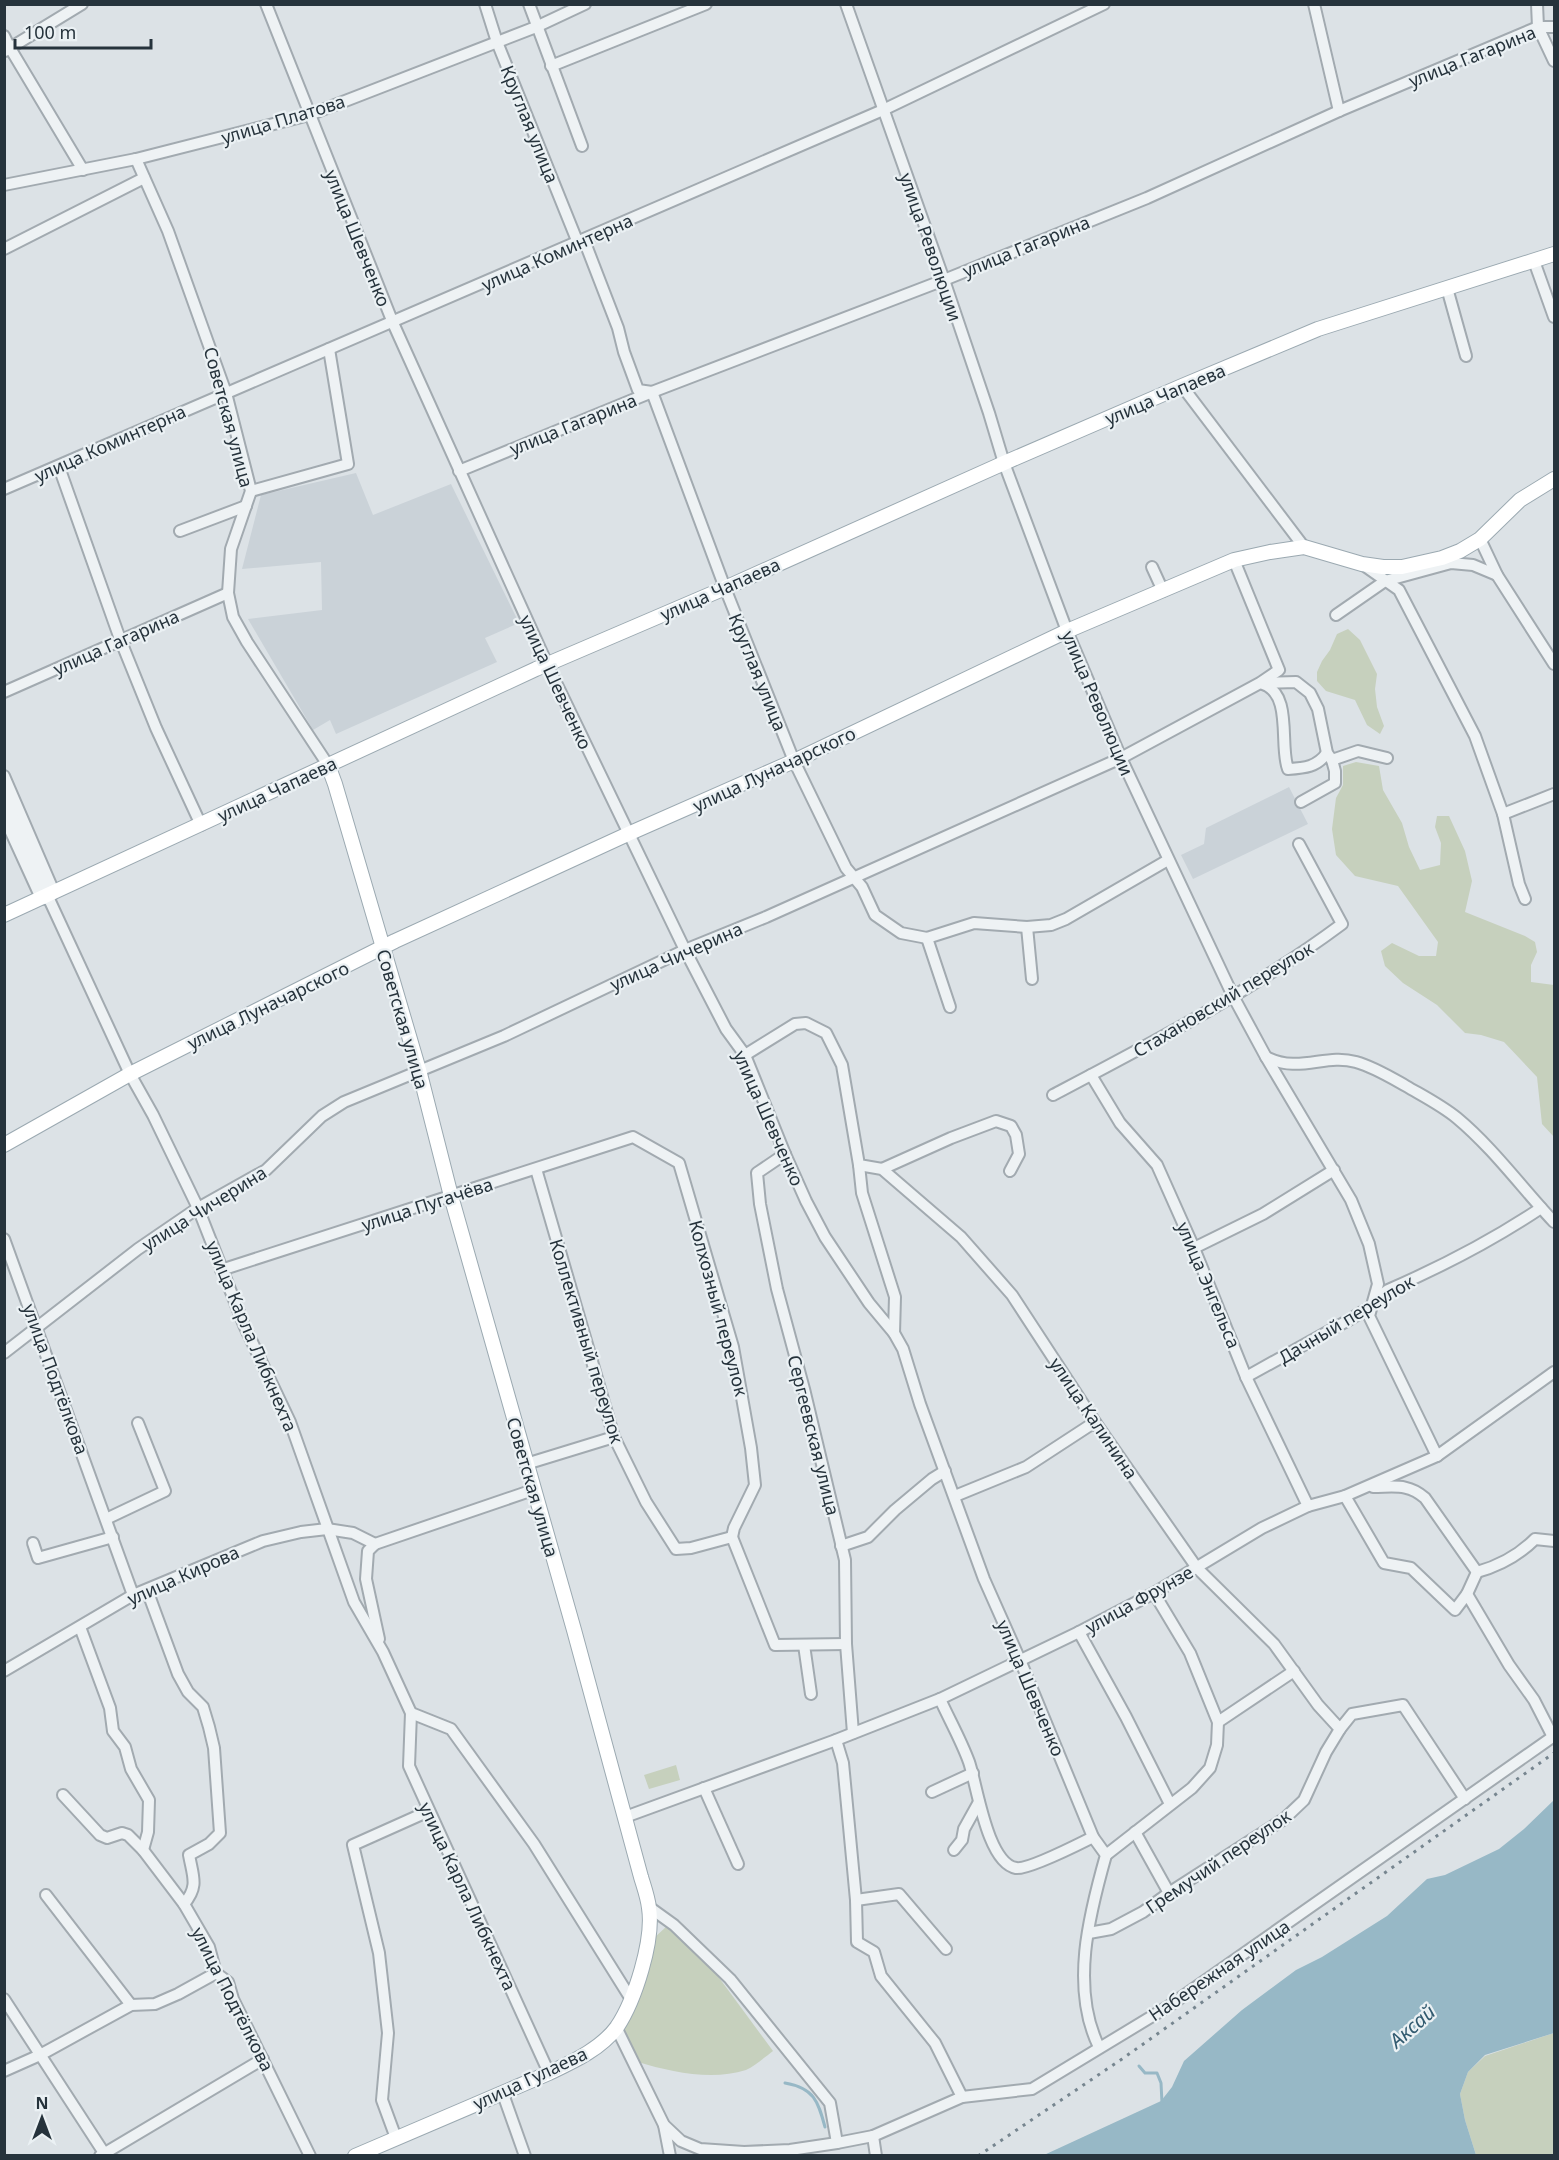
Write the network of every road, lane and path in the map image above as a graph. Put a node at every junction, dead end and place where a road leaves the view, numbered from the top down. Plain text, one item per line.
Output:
1 (82, 4) edge
2 (266, 4) edge
3 (485, 4) edge
4 (529, 4) edge
5 (585, 4) edge
6 (706, 4) edge
7 (846, 4) edge
8 (1104, 4) edge
9 (1314, 4) edge
10 (1537, 4) edge
11 (536, 27) junction
12 (1538, 27) junction
13 (1554, 27) edge
14 (4, 36) edge
15 (497, 42) junction
16 (7, 49) edge
17 (1554, 61) edge
18 (551, 66) junction
19 (883, 110) junction
20 (1339, 111) junction
21 (309, 115) junction
22 (582, 146) dead end
23 (136, 159) junction
24 (83, 170) junction
25 (144, 178) junction
26 (4, 185) edge
27 (581, 241) junction
28 (4, 249) edge
29 (1554, 254) edge
30 (1534, 261) junction
31 (944, 279) junction
32 (1447, 288) junction
33 (1554, 317) edge
34 (393, 323) junction
35 (329, 349) junction
36 (1466, 356) dead end
37 (1182, 386) junction
38 (651, 392) junction
39 (226, 393) junction
40 (1004, 463) junction
41 (59, 467) junction
42 (459, 471) junction
43 (1554, 479) edge
44 (4, 489) edge
45 (251, 491) junction
46 (246, 506) junction
47 (180, 531) dead end
48 (1480, 539) junction
49 (1304, 548) junction
50 (1234, 560) junction
51 (1362, 564) junction
52 (1152, 567) dead end
53 (1497, 575) junction
54 (1385, 581) junction
55 (725, 588) junction
56 (1162, 591) junction
57 (228, 593) junction
58 (1336, 615) dead end
59 (1067, 631) junction
60 (120, 639) junction
61 (547, 664) junction
62 (1554, 664) edge
63 (1260, 683) junction
64 (4, 692) edge
65 (1329, 756) junction
66 (1121, 758) junction
67 (1387, 758) dead end
68 (794, 761) junction
69 (328, 765) junction
70 (4, 776) edge
71 (1554, 794) edge
72 (4, 797) edge
73 (1301, 802) dead end
74 (1503, 814) junction
75 (4, 817) edge
76 (201, 825) junction
77 (628, 834) junction
78 (1299, 844) dead end
79 (1168, 860) junction
80 (853, 878) junction
81 (48, 896) junction
82 (1525, 899) dead end
83 (4, 915) edge
84 (1027, 927) junction
85 (927, 938) junction
86 (382, 948) junction
87 (685, 950) junction
88 (1032, 979) dead end
89 (1233, 996) junction
90 (950, 1007) dead end
91 (745, 1055) junction
92 (1266, 1057) junction
93 (419, 1070) junction
94 (130, 1074) junction
95 (1091, 1075) junction
96 (1053, 1095) dead end
97 (633, 1137) joint
98 (4, 1146) edge
99 (785, 1154) junction
100 (859, 1165) junction
101 (536, 1170) junction
102 (882, 1170) junction
103 (1334, 1170) junction
104 (1010, 1171) dead end
105 (451, 1196) junction
106 (198, 1208) junction
107 (1541, 1208) junction
108 (1554, 1222) edge
109 (4, 1239) edge
110 (1194, 1248) junction
111 (221, 1270) junction
112 (1372, 1305) junction
113 (38, 1329) junction
114 (894, 1334) junction
115 (4, 1353) edge
116 (1554, 1372) edge
117 (1246, 1377) junction
118 (1095, 1422) junction
119 (138, 1423) dead end
120 (614, 1437) junction
121 (1437, 1456) junction
122 (526, 1464) junction
123 (945, 1471) junction
124 (1366, 1487) junction
125 (533, 1490) junction
126 (955, 1496) junction
127 (1345, 1496) junction
128 (1308, 1506) junction
129 (106, 1519) junction
130 (327, 1529) junction
131 (113, 1537) junction
132 (732, 1537) junction
133 (1554, 1540) edge
134 (33, 1543) dead end
135 (375, 1544) junction
136 (841, 1546) junction
137 (1197, 1568) junction
138 (1477, 1572) junction
139 (147, 1590) junction
140 (1154, 1593) junction
141 (1467, 1594) junction
142 (133, 1595) junction
143 (80, 1627) junction
144 (1079, 1632) junction
145 (846, 1644) junction
146 (804, 1645) junction
147 (382, 1652) junction
148 (1020, 1660) junction
149 (4, 1671) edge
150 (1294, 1671) junction
151 (811, 1694) dead end
152 (940, 1699) junction
153 (411, 1713) junction
154 (1218, 1722) junction
155 (1340, 1729) junction
156 (853, 1733) junction
157 (1554, 1736) edge
158 (836, 1740) junction
159 (973, 1773) junction
160 (704, 1788) junction
161 (932, 1792) dead end
162 (63, 1795) dead end
163 (1466, 1799) junction
164 (979, 1802) junction
165 (1170, 1804) junction
166 (429, 1811) junction
167 (624, 1817) junction
168 (1135, 1832) junction
169 (1093, 1837) junction
170 (143, 1850) junction
171 (954, 1850) dead end
172 (1106, 1855) junction
173 (738, 1864) dead end
174 (1169, 1893) junction
175 (46, 1895) dead end
176 (856, 1900) junction
177 (184, 1904) junction
178 (649, 1907) junction
179 (1089, 1933) junction
180 (946, 1949) dead end
181 (216, 1973) junction
182 (631, 1998) junction
183 (4, 1999) edge
184 (131, 2005) junction
185 (616, 2027) junction
186 (1099, 2047) junction
187 (40, 2055) junction
188 (263, 2059) junction
189 (4, 2071) edge
190 (549, 2073) junction
191 (503, 2094) junction
192 (962, 2097) junction
193 (664, 2125) junction
194 (873, 2136) junction
195 (396, 2138) junction
196 (837, 2143) junction
197 (104, 2155) edge
198 (310, 2156) edge
199 (355, 2156) edge
200 (525, 2156) edge
201 (670, 2156) edge
202 (876, 2156) edge

1 - 16 street
2 - 21 street, улица Шевченко
3 - 15 street, Круглая улица
4 - 11 street
5 - 11 street, улица Платова
6 - 18 street
7 - 19 street, улица Революции
8 - 19 street, улица Коминтерна
9 - 20 street
10 - 12 street
11 - 15 street, улица Платова
11 - 18 street
12 - 13 street, улица Гагарина
12 - 17 street
12 - 20 street, улица Гагарина
14 - 16 street
15 - 21 street, улица Платова
15 - 27 street, Круглая улица
16 - 24 street
18 - 22 street
19 - 27 street, улица Коминтерна
19 - 31 street, улица Революции
20 - 31 street, улица Гагарина
21 - 23 street, улица Платова
21 - 34 street, улица Шевченко
23 - 24 street, улица Платова
23 - 25 street, Советская улица
24 - 26 street, улица Платова
25 - 28 street
25 - 39 street, Советская улица
27 - 34 street, улица Коминтерна
27 - 38 street, Круглая улица
29 - 30 main road, улица Чапаева
30 - 32 main road, улица Чапаева
30 - 33 street
31 - 38 street, улица Гагарина
31 - 40 street, улица Революции
32 - 36 street
32 - 37 main road, улица Чапаева
34 - 35 street, улица Коминтерна
34 - 42 street, улица Шевченко
35 - 39 street, улица Коминтерна
35 - 45 street
37 - 40 main road, улица Чапаева
37 - 49 street
38 - 42 street, улица Гагарина
38 - 55 street, Круглая улица
39 - 41 street, улица Коминтерна
39 - 45 street, Советская улица
40 - 55 main road, улица Чапаева
40 - 59 street, улица Революции
41 - 44 street, улица Коминтерна
41 - 60 street
42 - 61 street, улица Шевченко
43 - 48 main road, улица Луначарского
45 - 46 street, Советская улица
46 - 47 street
46 - 57 street, Советская улица
48 - 51 main road, улица Луначарского
48 - 53 street
49 - 50 main road, улица Луначарского
49 - 51 main road, улица Луначарского
50 - 56 main road, улица Луначарского
50 - 63 street, улица Чичерина
51 - 54 street
52 - 56 street
53 - 54 street
53 - 62 street
54 - 58 street
54 - 74 street
55 - 61 main road, улица Чапаева
55 - 68 street, Круглая улица
56 - 59 main road, улица Луначарского
57 - 60 street, улица Гагарина
57 - 69 street, Советская улица
59 - 66 street, улица Революции
59 - 68 main road, улица Луначарского
60 - 64 street, улица Гагарина
60 - 76 street
61 - 69 main road, улица Чапаева
61 - 77 street, улица Шевченко
63 - 65 street
63 - 65 street
63 - 66 street, улица Чичерина
65 - 67 street
65 - 73 street
66 - 79 street, улица Революции
66 - 80 street, улица Чичерина
68 - 77 main road, улица Луначарского
68 - 80 street, Круглая улица
69 - 76 main road, улица Чапаева
69 - 86 main road, Советская улица
70 - 81 street, улица Карла Либкнехта
71 - 74 street
72 - 81 street, улица Карла Либкнехта
74 - 82 street
75 - 81 street, улица Карла Либкнехта
76 - 81 main road, улица Чапаева
77 - 86 main road, улица Луначарского
77 - 87 street, улица Шевченко
78 - 89 street, Стахановский переулок
79 - 84 street
79 - 89 street, улица Революции
80 - 85 street, Круглая улица
80 - 87 street, улица Чичерина
81 - 83 main road, улица Чапаева
81 - 94 street, улица Карла Либкнехта
84 - 85 street
84 - 88 street
85 - 90 street
86 - 93 main road, Советская улица
86 - 94 main road, улица Луначарского
87 - 91 street, улица Шевченко
87 - 93 street, улица Чичерина
89 - 92 street, улица Революции
89 - 95 street, Стахановский переулок
91 - 99 street, улица Шевченко
91 - 100 street
92 - 103 street, улица Революции
92 - 107 street
93 - 105 main road, Советская улица
93 - 106 street, улица Чичерина
94 - 98 main road, улица Луначарского
94 - 106 street, улица Карла Либкнехта
95 - 96 street, Стахановский переулок
95 - 110 street, улица Энгельса
97 - 101 street, улица Пугачёва
97 - 132 street, Колхозный переулок
99 - 114 street, улица Шевченко
99 - 136 street, Сергеевская улица
100 - 102 street, улица Калинина
100 - 114 street, улица Шевченко
101 - 105 street, улица Пугачёва
101 - 120 street, Коллективный переулок
102 - 104 street
102 - 118 street, улица Калинина
103 - 110 street
103 - 112 street, улица Революции
105 - 111 street, улица Пугачёва
105 - 122 main road, Советская улица
106 - 111 street, улица Карла Либкнехта
106 - 113 street, улица Чичерина
107 - 108 street
107 - 112 street, Дачный переулок
109 - 113 street, улица Подтёлкова
110 - 117 street, улица Энгельса
111 - 130 street, улица Карла Либкнехта
112 - 117 street, Дачный переулок
112 - 121 street, улица Революции
113 - 115 street, улица Чичерина
113 - 129 street, улица Подтёлкова
114 - 123 street, улица Шевченко
116 - 121 street, улица Фрунзе
117 - 128 street, улица Энгельса
118 - 126 street
118 - 137 street, улица Калинина
119 - 129 street
120 - 122 street
120 - 132 street, Коллективный переулок
121 - 124 street, улица Фрунзе
122 - 125 main road, Советская улица
123 - 126 street, улица Шевченко
123 - 136 street
124 - 127 street, улица Фрунзе
124 - 138 street
125 - 135 street
125 - 167 main road, Советская улица
126 - 148 street, улица Шевченко
127 - 128 street, улица Фрунзе
127 - 141 street
128 - 137 street, улица Фрунзе
129 - 131 street, улица Подтёлкова
130 - 135 street, улица Кирова
130 - 139 street, улица Кирова
130 - 147 street, улица Карла Либкнехта
131 - 134 street
131 - 142 street, улица Подтёлкова
132 - 146 street
133 - 138 street
135 - 147 street
136 - 145 street, Сергеевская улица
137 - 140 street, улица Фрунзе
137 - 150 street, улица Калинина
138 - 141 street
139 - 142 street, улица Кирова
139 - 177 street
140 - 144 street, улица Фрунзе
140 - 154 street
141 - 157 street
142 - 143 street, улица Кирова
143 - 149 street, улица Кирова
143 - 170 street
144 - 148 street, улица Фрунзе
144 - 165 street
145 - 146 street
145 - 156 street, Сергеевская улица
146 - 151 street
147 - 153 street, улица Карла Либкнехта
148 - 152 street, улица Фрунзе
148 - 169 street, улица Шевченко
150 - 154 street
150 - 155 street, улица Калинина
152 - 156 street, улица Фрунзе
152 - 159 street
153 - 166 street, улица Карла Либкнехта
153 - 182 street
154 - 165 street
155 - 163 street
155 - 174 street, Гремучий переулок
156 - 158 street, улица Фрунзе
157 - 163 street, Набережная улица
158 - 160 street, улица Фрунзе
158 - 176 street
159 - 161 street
159 - 164 street
160 - 167 street, улица Фрунзе
160 - 173 street
162 - 170 street, улица Подтёлкова
163 - 186 street, Набережная улица
164 - 169 street
164 - 171 street
165 - 168 street
166 - 190 street, улица Карла Либкнехта
166 - 195 street
167 - 178 main road, Советская улица
168 - 172 street
168 - 174 street
169 - 172 street, улица Шевченко
170 - 177 street, улица Подтёлкова
172 - 179 street
174 - 179 street, Гремучий переулок
175 - 184 street
176 - 180 street
176 - 192 street
177 - 181 street, улица Подтёлкова
178 - 182 main road, улица Гулаева
178 - 196 street
179 - 186 street
181 - 184 street
181 - 188 street, улица Подтёлкова
182 - 185 main road, улица Гулаева
183 - 187 street
184 - 187 street
185 - 190 main road, улица Гулаева
185 - 193 street
186 - 192 street, Набережная улица
187 - 189 street
187 - 197 street
188 - 197 street
188 - 198 street, улица Подтёлкова
190 - 191 main road, улица Гулаева
191 - 195 main road, улица Гулаева
191 - 200 street
192 - 194 street, Набережная улица
193 - 196 street, Набережная улица
193 - 201 street
194 - 196 street, Набережная улица
194 - 202 street
195 - 199 main road, улица Гулаева

